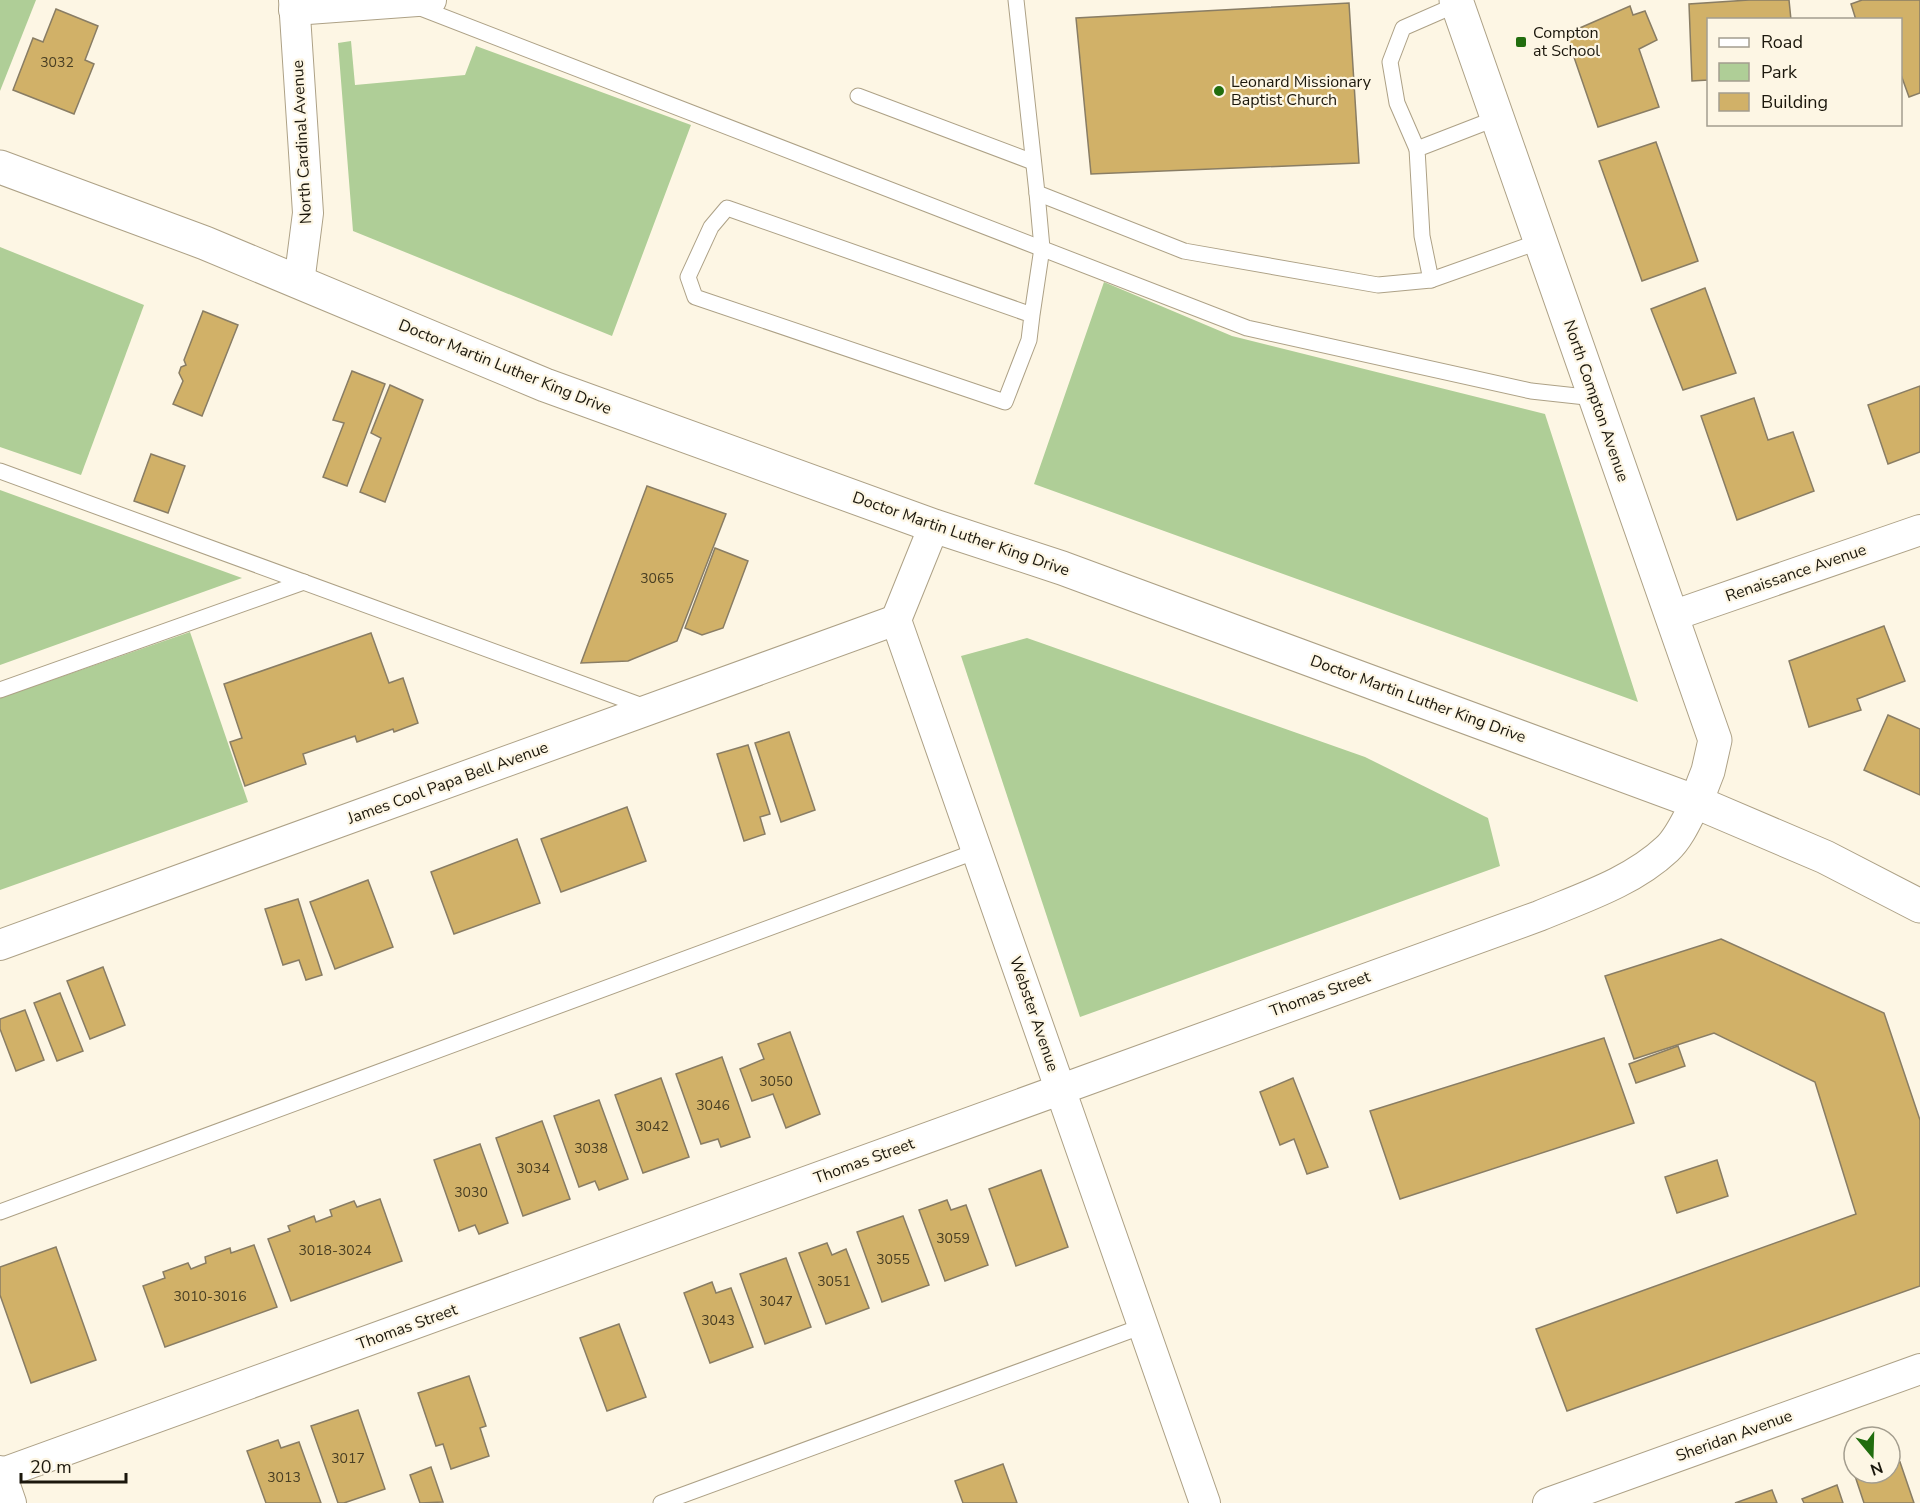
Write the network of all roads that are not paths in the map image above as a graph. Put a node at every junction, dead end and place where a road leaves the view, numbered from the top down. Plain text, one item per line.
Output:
1 (1016, 0) edge
2 (418, 1) edge
3 (1457, 2) edge
4 (294, 5) edge
5 (858, 96) dead end
6 (1497, 118) junction
7 (1418, 149) junction
8 (1033, 162) junction
9 (0, 167) edge
10 (1036, 193) junction
11 (1541, 241) junction
12 (1042, 248) junction
13 (1431, 280) junction
14 (299, 283) junction
15 (1032, 315) junction
16 (1595, 398) junction
17 (0, 471) edge
18 (934, 526) junction
19 (1920, 530) edge
20 (304, 582) junction
21 (1672, 616) junction
22 (896, 620) junction
23 (0, 690) edge
24 (651, 709) junction
25 (1696, 802) junction
26 (977, 851) junction
27 (1920, 906) edge
28 (0, 945) edge
29 (1060, 1089) junction
30 (0, 1212) edge
31 (1143, 1326) junction
32 (1920, 1370) edge
33 (0, 1473) edge
34 (11, 1503) edge
35 (661, 1503) edge
36 (1205, 1503) edge
37 (1548, 1503) edge

1 - 8 lane
2 - 4 street
2 - 12 lane
3 - 6 main road, North Compton Avenue
3 - 7 lane
4 - 14 street, North Cardinal Avenue
5 - 8 lane
6 - 7 lane
6 - 11 main road, North Compton Avenue
7 - 13 lane
8 - 10 lane
9 - 14 main road, Doctor Martin Luther King Drive
10 - 12 lane
10 - 13 lane
11 - 13 lane
11 - 16 main road, North Compton Avenue
12 - 15 lane
12 - 16 lane
14 - 18 main road, Doctor Martin Luther King Drive
15 - 15 lane
16 - 21 main road, North Compton Avenue
17 - 20 lane
18 - 22 street
18 - 25 main road, Doctor Martin Luther King Drive
19 - 21 street, Renaissance Avenue
20 - 23 lane
20 - 24 lane
21 - 25 main road, North Compton Avenue
22 - 24 street, James Cool Papa Bell Avenue
22 - 26 street, Webster Avenue
24 - 28 street, James Cool Papa Bell Avenue
25 - 27 main road, Doctor Martin Luther King Drive
25 - 29 street, Thomas Street
26 - 29 street, Webster Avenue
26 - 30 lane
29 - 31 street, Webster Avenue
29 - 33 street, Thomas Street
31 - 35 lane
31 - 36 street, Webster Avenue
32 - 37 street, Sheridan Avenue
33 - 34 street

